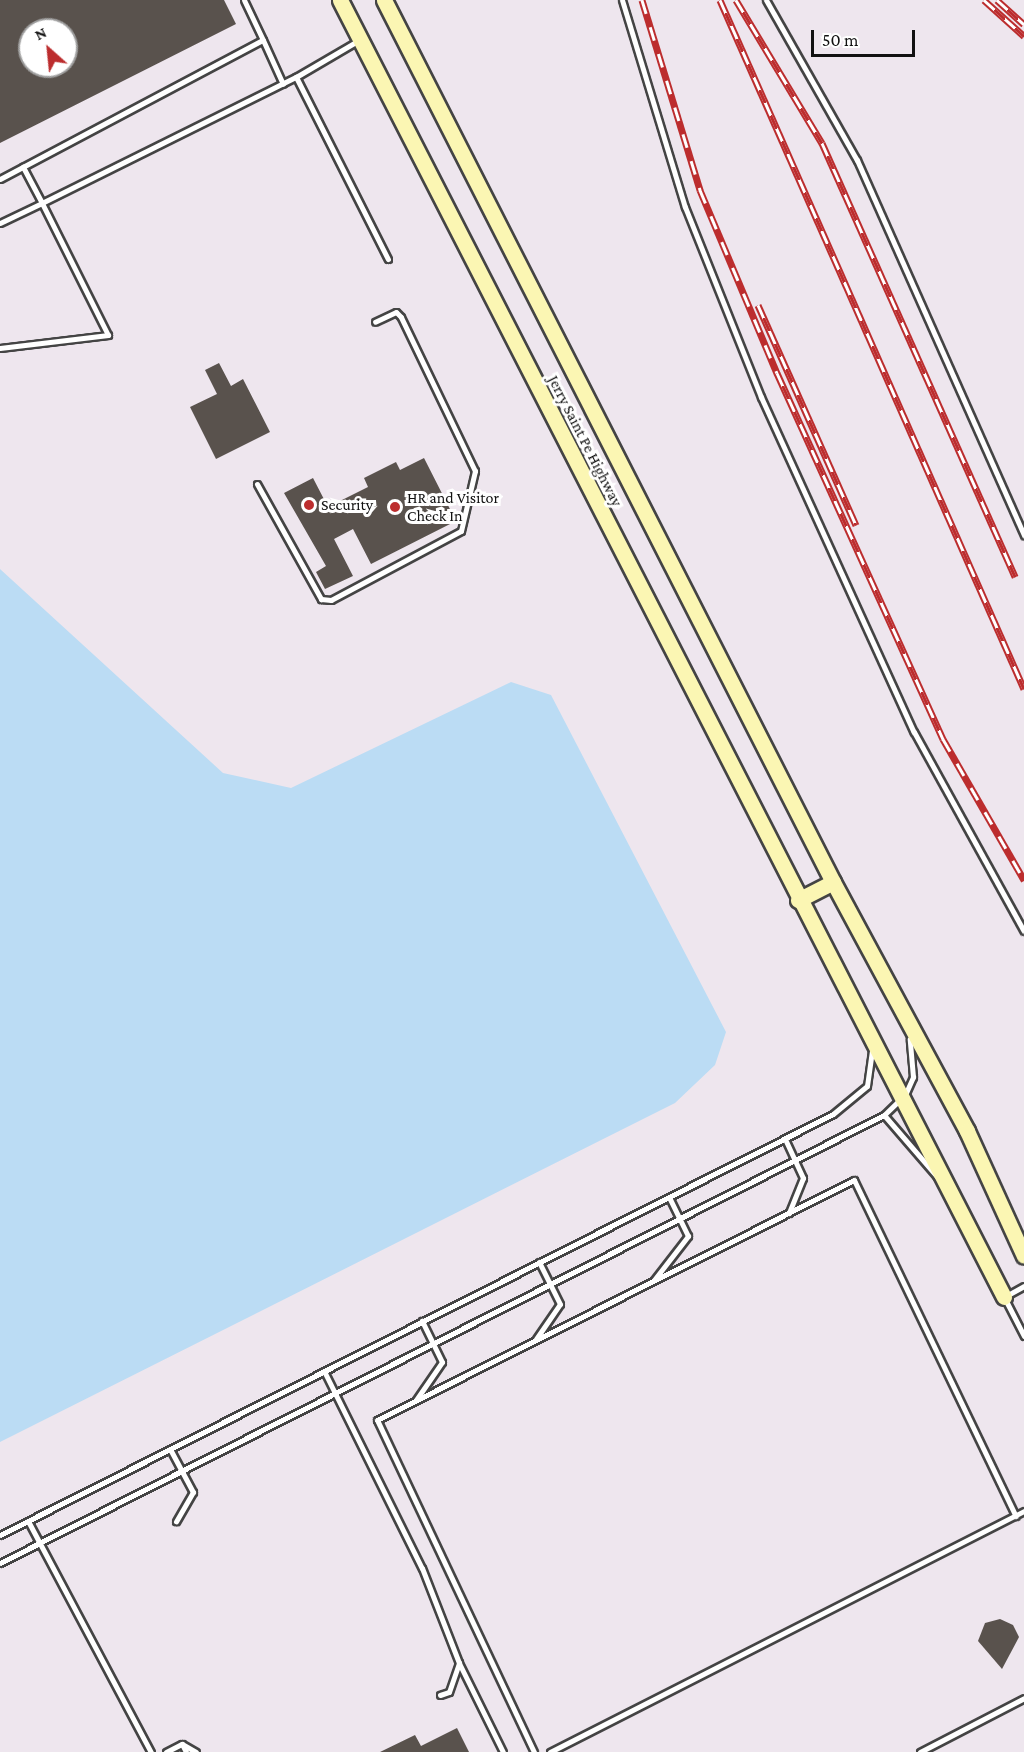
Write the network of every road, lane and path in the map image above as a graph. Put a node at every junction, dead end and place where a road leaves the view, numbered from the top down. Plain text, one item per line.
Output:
1 (244, 0) edge
2 (340, 0) edge
3 (384, 0) edge
4 (622, 0) edge
5 (766, 0) edge
6 (360, 39) junction
7 (263, 40) junction
8 (296, 77) junction
9 (284, 84) junction
10 (23, 167) junction
11 (0, 178) edge
12 (42, 203) junction
13 (0, 223) edge
14 (388, 259) dead end
15 (375, 322) dead end
16 (0, 348) edge
17 (257, 484) dead end
18 (1024, 535) edge
19 (833, 882) junction
20 (798, 900) junction
21 (1024, 931) edge
22 (904, 1014) junction
23 (869, 1035) junction
24 (905, 1095) junction
25 (884, 1115) junction
26 (785, 1138) junction
27 (795, 1160) junction
28 (946, 1184) junction
29 (669, 1197) junction
30 (789, 1213) junction
31 (680, 1218) junction
32 (1024, 1256) edge
33 (539, 1262) junction
34 (653, 1281) junction
35 (550, 1284) junction
36 (1024, 1286) edge
37 (1004, 1297) junction
38 (422, 1321) junction
39 (1024, 1336) edge
40 (535, 1341) junction
41 (433, 1343) junction
42 (324, 1371) junction
43 (335, 1394) junction
44 (415, 1401) junction
45 (170, 1449) junction
46 (182, 1471) junction
47 (1024, 1511) edge
48 (1016, 1516) junction
49 (28, 1521) junction
50 (176, 1522) dead end
51 (0, 1535) edge
52 (39, 1543) junction
53 (0, 1563) edge
54 (459, 1663) junction
55 (440, 1695) dead end
56 (1024, 1698) edge
57 (182, 1744) junction
58 (151, 1752) edge
59 (166, 1752) edge
60 (186, 1752) edge
61 (196, 1752) edge
62 (503, 1752) edge
63 (534, 1752) edge
64 (550, 1752) edge
65 (920, 1752) edge

1 - 7 lane
2 - 6 main road, Jerry Saint Pe Highway
3 - 19 main road, Jerry Saint Pe Highway
4 - 21 lane
5 - 18 lane
6 - 8 lane
6 - 20 main road, Jerry Saint Pe Highway
7 - 9 lane
7 - 10 lane
8 - 9 lane
8 - 14 lane
9 - 12 lane
10 - 11 lane
10 - 12 lane
12 - 13 lane
12 - 16 lane
15 - 17 lane
19 - 20 main road
19 - 22 main road, Jerry Saint Pe Highway
20 - 23 main road, Jerry Saint Pe Highway
22 - 24 lane
22 - 32 main road, Jerry Saint Pe Highway
23 - 24 main road, Jerry Saint Pe Highway
23 - 26 lane
24 - 25 lane
24 - 28 main road, Jerry Saint Pe Highway
25 - 27 lane
25 - 28 lane
26 - 27 lane
26 - 29 lane
27 - 30 lane
27 - 31 lane
28 - 37 main road, Jerry Saint Pe Highway
29 - 31 lane
29 - 33 lane
30 - 34 lane
30 - 48 lane
31 - 34 lane
31 - 35 lane
33 - 35 lane
33 - 38 lane
34 - 40 lane
35 - 40 lane
35 - 41 lane
36 - 37 lane
37 - 39 lane
38 - 41 lane
38 - 42 lane
40 - 44 lane
41 - 43 lane
41 - 44 lane
42 - 43 lane
42 - 45 lane
43 - 46 lane
43 - 54 lane
44 - 63 lane
45 - 46 lane
45 - 49 lane
46 - 50 lane
46 - 52 lane
47 - 48 lane
48 - 64 lane
49 - 51 lane
49 - 52 lane
52 - 53 lane
52 - 58 lane
54 - 55 lane
54 - 62 lane
56 - 65 lane
57 - 59 lane
57 - 60 lane
57 - 61 lane

